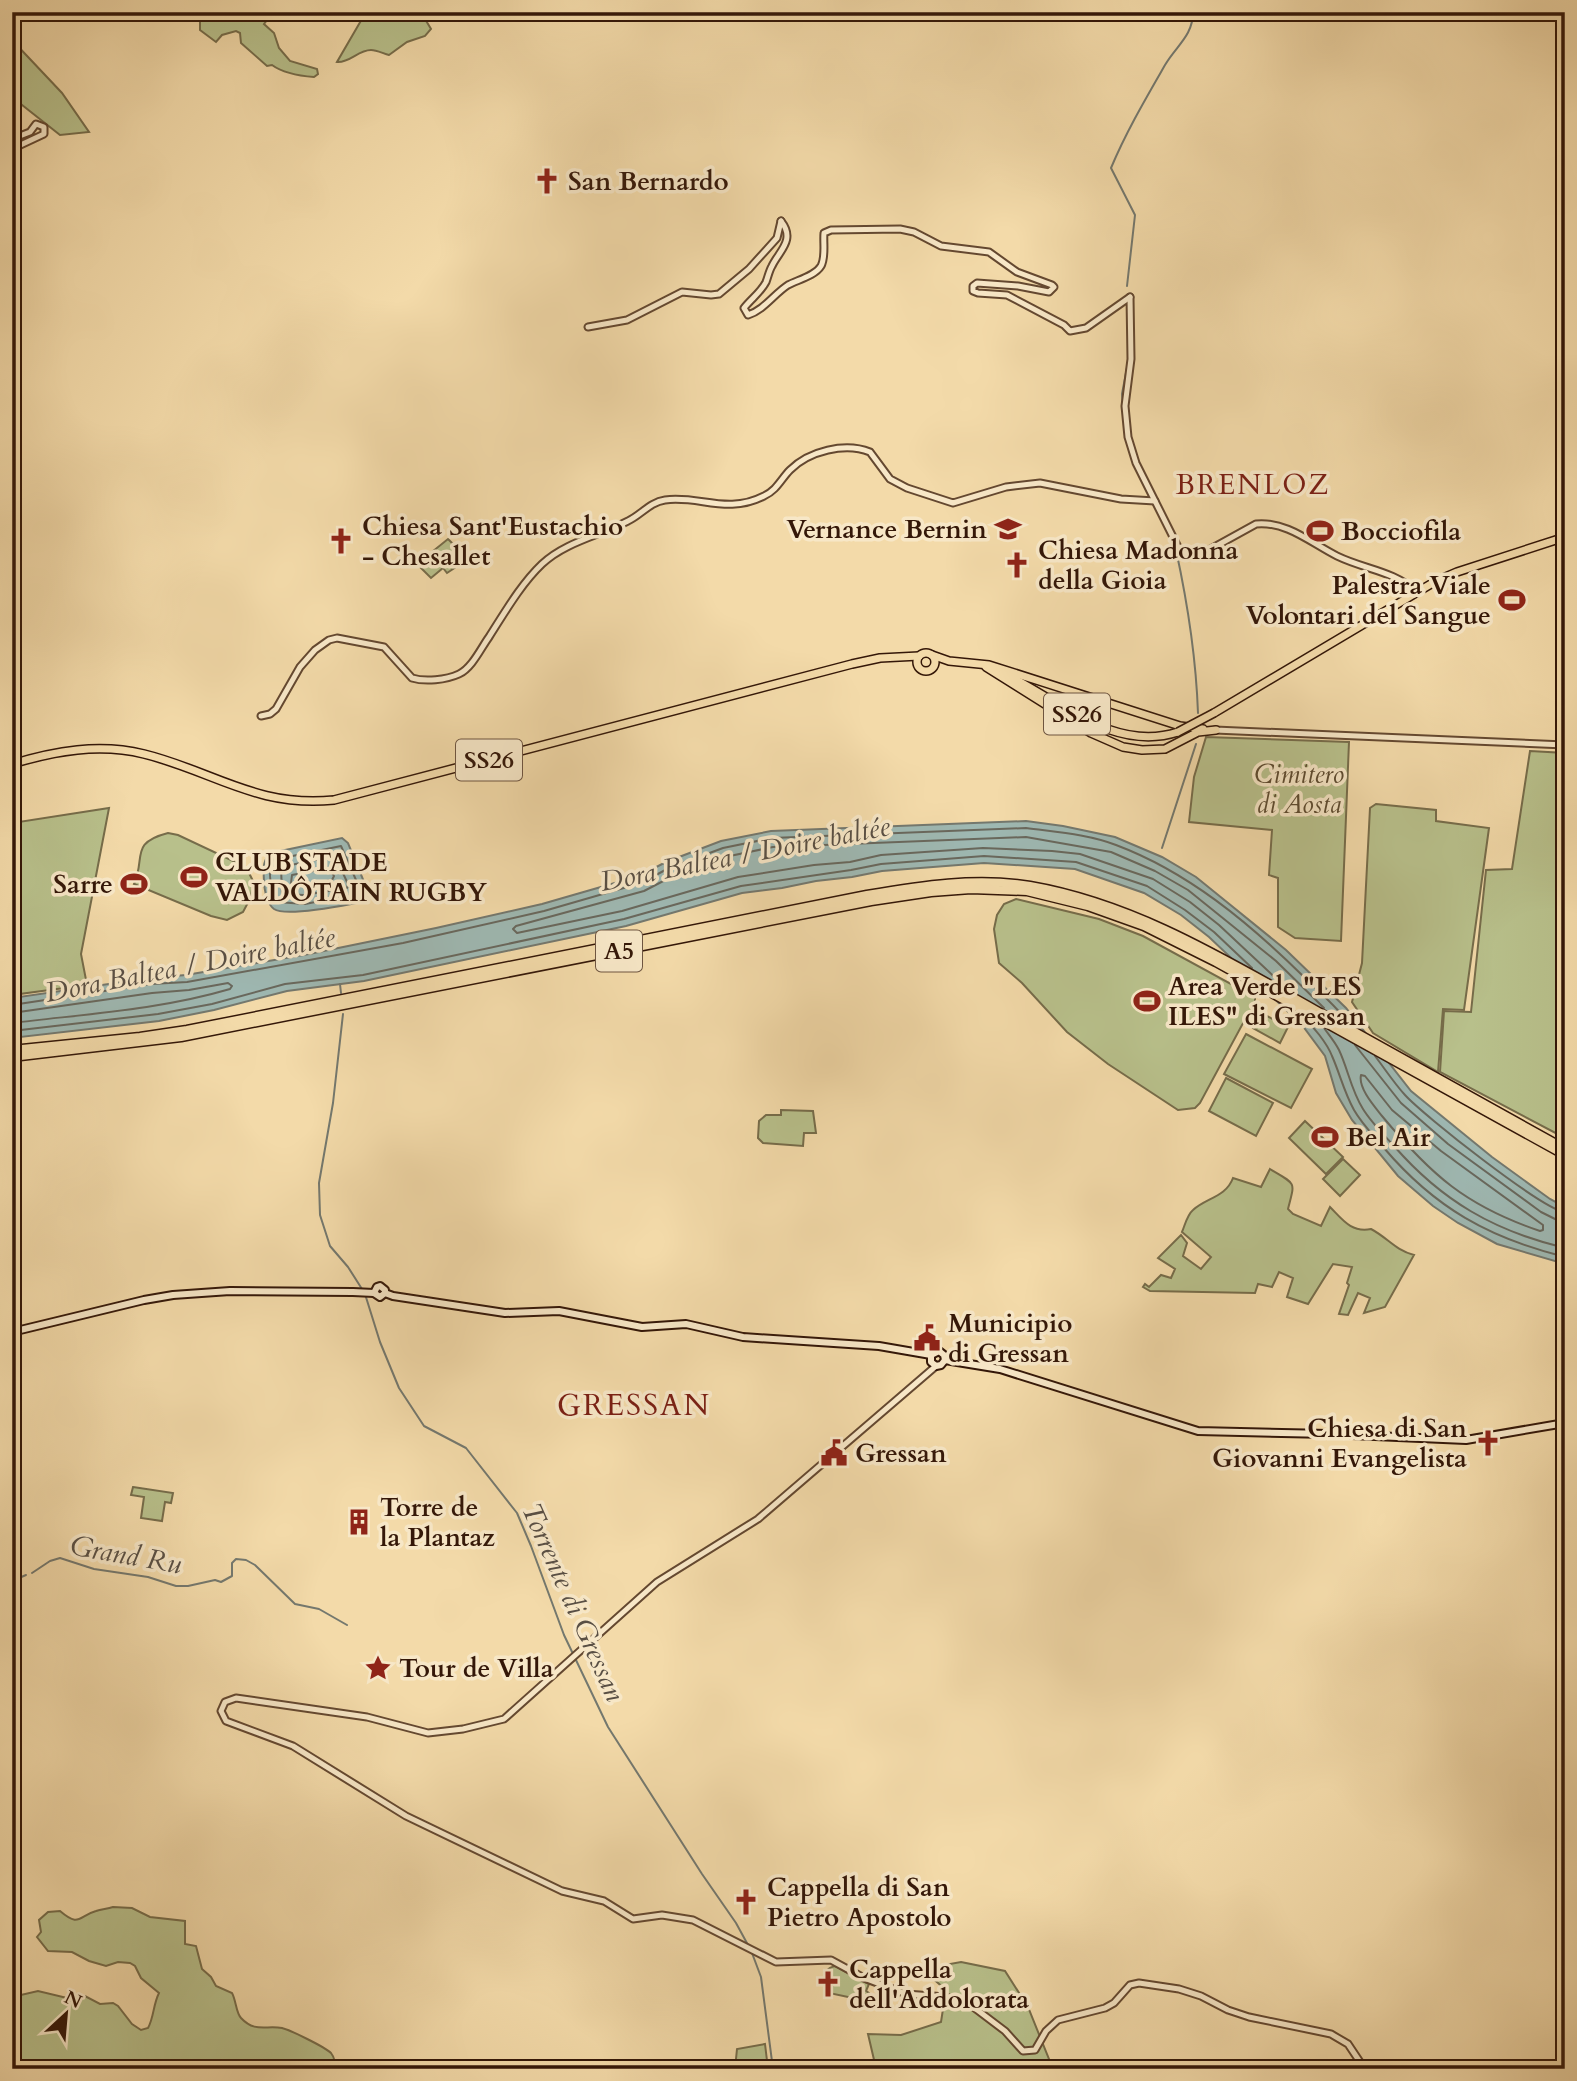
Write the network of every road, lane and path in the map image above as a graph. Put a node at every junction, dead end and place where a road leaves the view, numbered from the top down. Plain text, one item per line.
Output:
1 (12, 139) edge
2 (12, 149) edge
3 (587, 327) dead end
4 (1154, 501) junction
5 (1565, 537) edge
6 (1417, 592) junction
7 (932, 655) junction
8 (919, 656) junction
9 (901, 658) junction
10 (949, 661) junction
11 (979, 664) junction
12 (918, 666) junction
13 (934, 666) junction
14 (261, 716) dead end
15 (1203, 729) joint
16 (1216, 730) junction
17 (1191, 732) junction
18 (1565, 745) edge
19 (12, 764) edge
20 (12, 1050) edge
21 (12, 1056) edge
22 (1489, 1110) junction
23 (1565, 1149) edge
24 (1565, 1156) edge
25 (12, 1332) edge
26 (931, 1355) junction
27 (945, 1360) junction
28 (936, 1366) junction
29 (1565, 1423) edge
30 (1369, 2069) edge

1 - 2 street
3 - 4 street
4 - 6 street
4 - 14 street
5 - 6 main road, SS26
6 - 11 main road, SS26, bridge
7 - 8 main road, SS26
7 - 10 main road, SS26
7 - 13 main road
8 - 9 main road, SS26
8 - 12 main road
9 - 12 main road, SS26
9 - 19 main road, SS26
10 - 11 main road, SS26
10 - 13 main road, SS26
11 - 17 main road
11 - 17 main road
12 - 13 main road, SS26
15 - 16 street
15 - 17 main road
16 - 17 main road
16 - 18 street
20 - 22 highway, A5
21 - 22 highway, A5
22 - 23 highway, A5
22 - 24 highway, A5
25 - 26 main road
26 - 27 main road
26 - 28 main road
27 - 28 main road
27 - 29 main road
28 - 30 street

